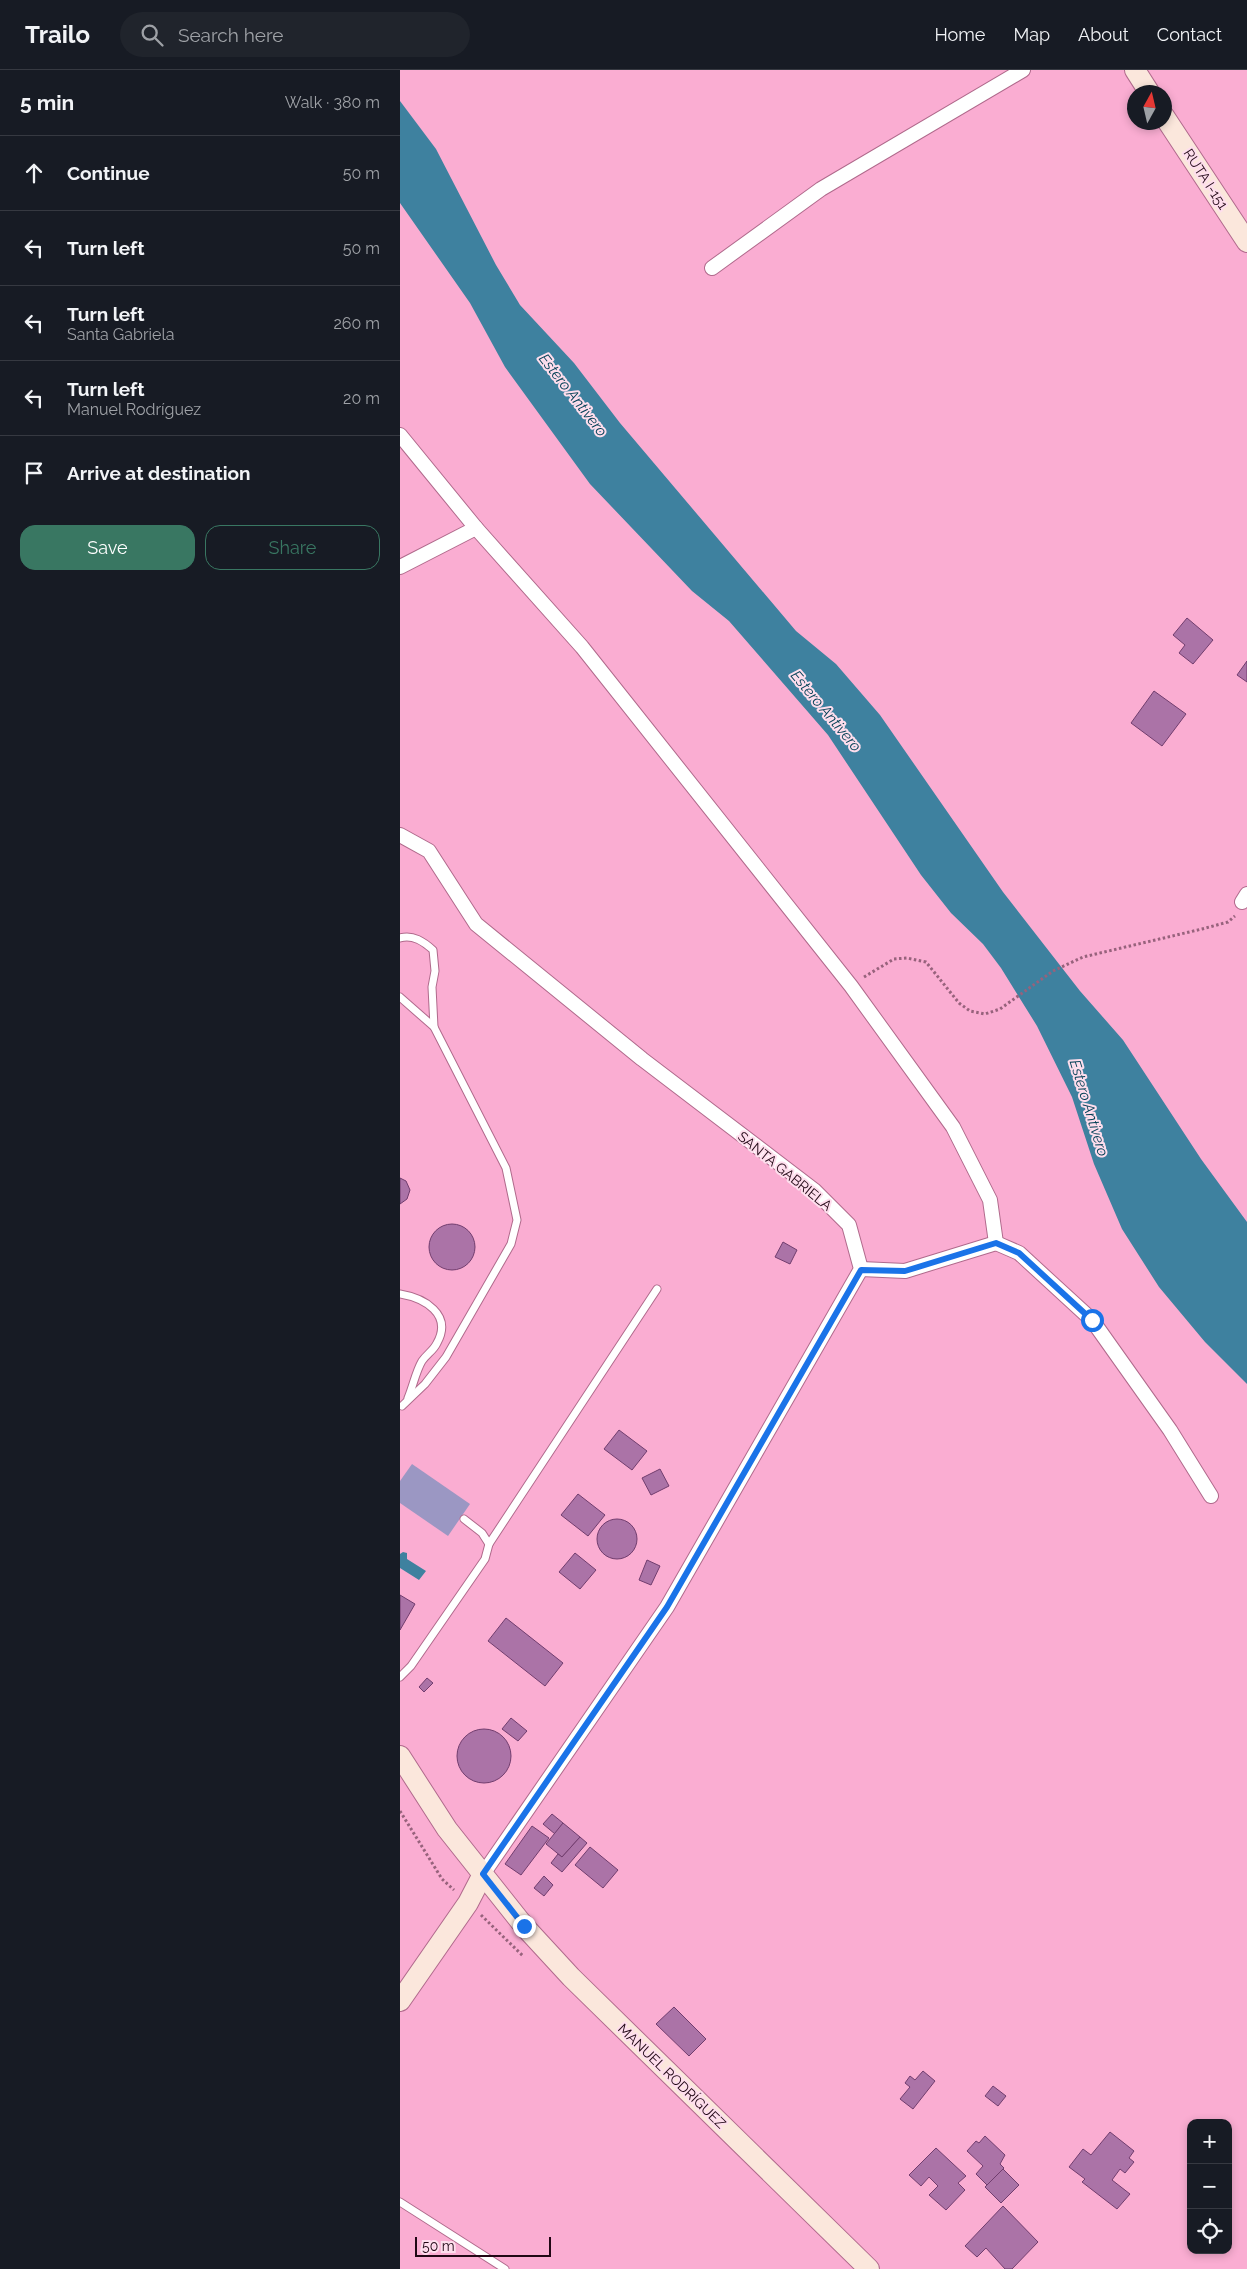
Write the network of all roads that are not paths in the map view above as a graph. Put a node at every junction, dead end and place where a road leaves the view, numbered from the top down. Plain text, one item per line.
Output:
1 (1022, 70) edge
2 (1135, 70) edge
3 (1145, 85) edge
4 (1172, 128) edge
5 (1247, 242) edge
6 (712, 268) dead end
7 (400, 435) edge
8 (476, 528) junction
9 (400, 567) edge
10 (400, 835) edge
11 (400, 938) edge
12 (400, 997) edge
13 (434, 1027) junction
14 (996, 1243) junction
15 (861, 1270) junction
16 (658, 1289) dead end
17 (400, 1294) edge
18 (401, 1407) edge
19 (1211, 1496) dead end
20 (464, 1519) dead end
21 (489, 1544) junction
22 (400, 1677) edge
23 (400, 1756) edge
24 (483, 1874) junction
25 (400, 2000) edge
26 (400, 2202) edge
27 (505, 2269) edge
28 (869, 2269) edge

1 - 6 street
2 - 3 street
4 - 5 street, RUTA I-151
7 - 8 street
8 - 9 street
8 - 14 street
10 - 15 street, SANTA GABRIELA
11 - 13 lane
12 - 13 lane
13 - 18 lane
14 - 15 street
14 - 19 street
15 - 24 street
16 - 21 lane
17 - 18 lane
20 - 21 lane
21 - 22 lane
23 - 24 street, MANUEL RODRÍGUEZ
24 - 25 street
24 - 28 street, MANUEL RODRÍGUEZ
26 - 27 lane

